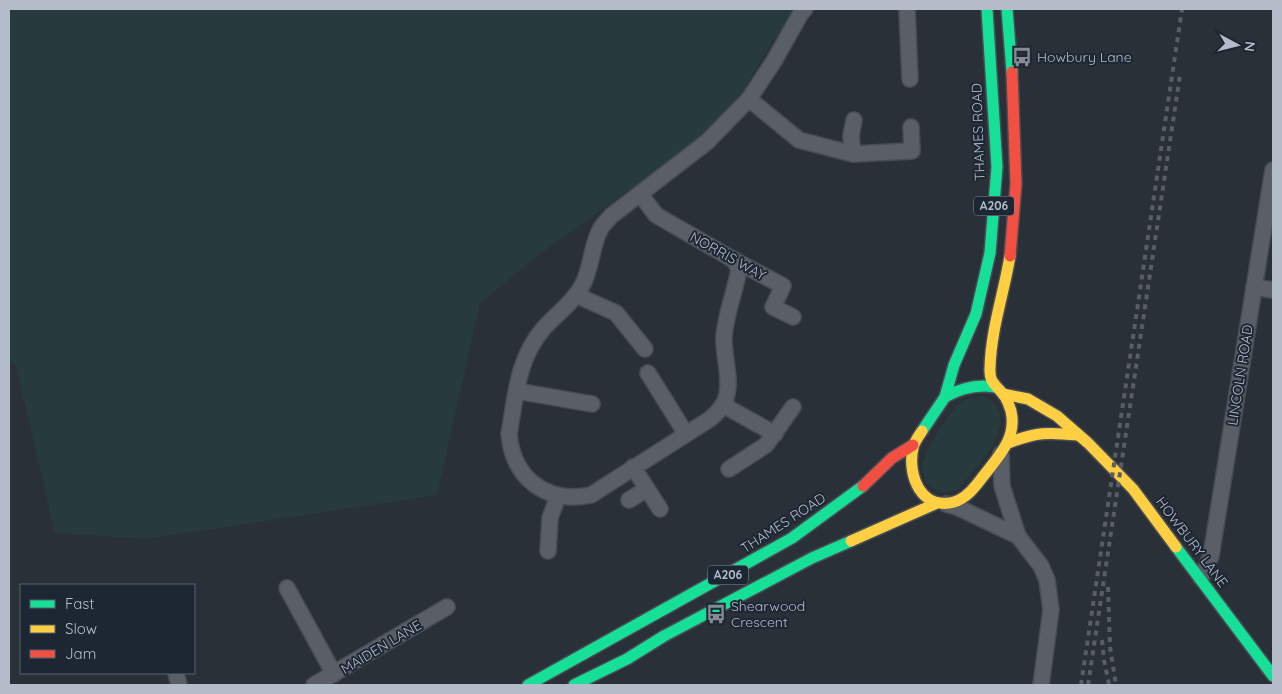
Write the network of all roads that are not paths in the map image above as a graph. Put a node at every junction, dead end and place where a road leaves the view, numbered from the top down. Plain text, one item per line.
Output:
1 (805, 9) edge
2 (907, 9) edge
3 (987, 9) edge
4 (1006, 9) edge
5 (910, 79) dead end
6 (749, 99) junction
7 (854, 120) dead end
8 (911, 127) dead end
9 (853, 154) junction
10 (1273, 170) edge
11 (640, 194) junction
12 (734, 260) junction
13 (1254, 287) junction
14 (1273, 290) edge
15 (576, 295) junction
16 (793, 317) dead end
17 (645, 349) dead end
18 (648, 373) dead end
19 (517, 390) junction
20 (999, 391) junction
21 (945, 397) junction
22 (592, 404) dead end
23 (723, 405) junction
24 (793, 407) dead end
25 (686, 434) junction
26 (775, 434) junction
27 (1078, 434) junction
28 (913, 445) junction
29 (1005, 449) junction
30 (633, 467) junction
31 (729, 470) dead end
32 (647, 489) junction
33 (558, 496) junction
34 (629, 500) dead end
35 (941, 504) junction
36 (660, 509) dead end
37 (1018, 536) junction
38 (548, 551) dead end
39 (1201, 578) junction
40 (287, 588) dead end
41 (447, 607) dead end
42 (334, 674) junction
43 (1273, 676) edge
44 (314, 685) edge
45 (528, 685) edge
46 (574, 685) edge
47 (1041, 685) edge

1 - 6 street
2 - 5 street
3 - 21 main road, THAMES ROAD / A206
4 - 20 main road, A206
6 - 9 street
6 - 11 street
7 - 9 street
8 - 9 street
10 - 13 street, LINCOLN ROAD
11 - 12 street, NORRIS WAY
11 - 15 street
12 - 16 street, NORRIS WAY
12 - 23 street
13 - 14 street
13 - 39 street, LINCOLN ROAD
15 - 17 street
15 - 19 street
18 - 25 street
19 - 22 street
19 - 33 street
20 - 21 main road
20 - 27 main road, HOWBURY LANE
20 - 29 main road
21 - 28 main road, THAMES ROAD
23 - 25 street
23 - 26 street
24 - 26 street
25 - 30 street
26 - 31 street
27 - 29 main road
27 - 39 main road, HOWBURY LANE
28 - 35 main road
28 - 45 main road, THAMES ROAD / A206
29 - 35 main road
29 - 37 street
30 - 32 street
30 - 33 street
32 - 34 street
32 - 36 street
33 - 38 street
35 - 37 street
35 - 46 main road, A206
37 - 47 street
39 - 43 main road, HOWBURY LANE
40 - 42 street
41 - 42 street, MAIDEN LANE
42 - 44 street, MAIDEN LANE

